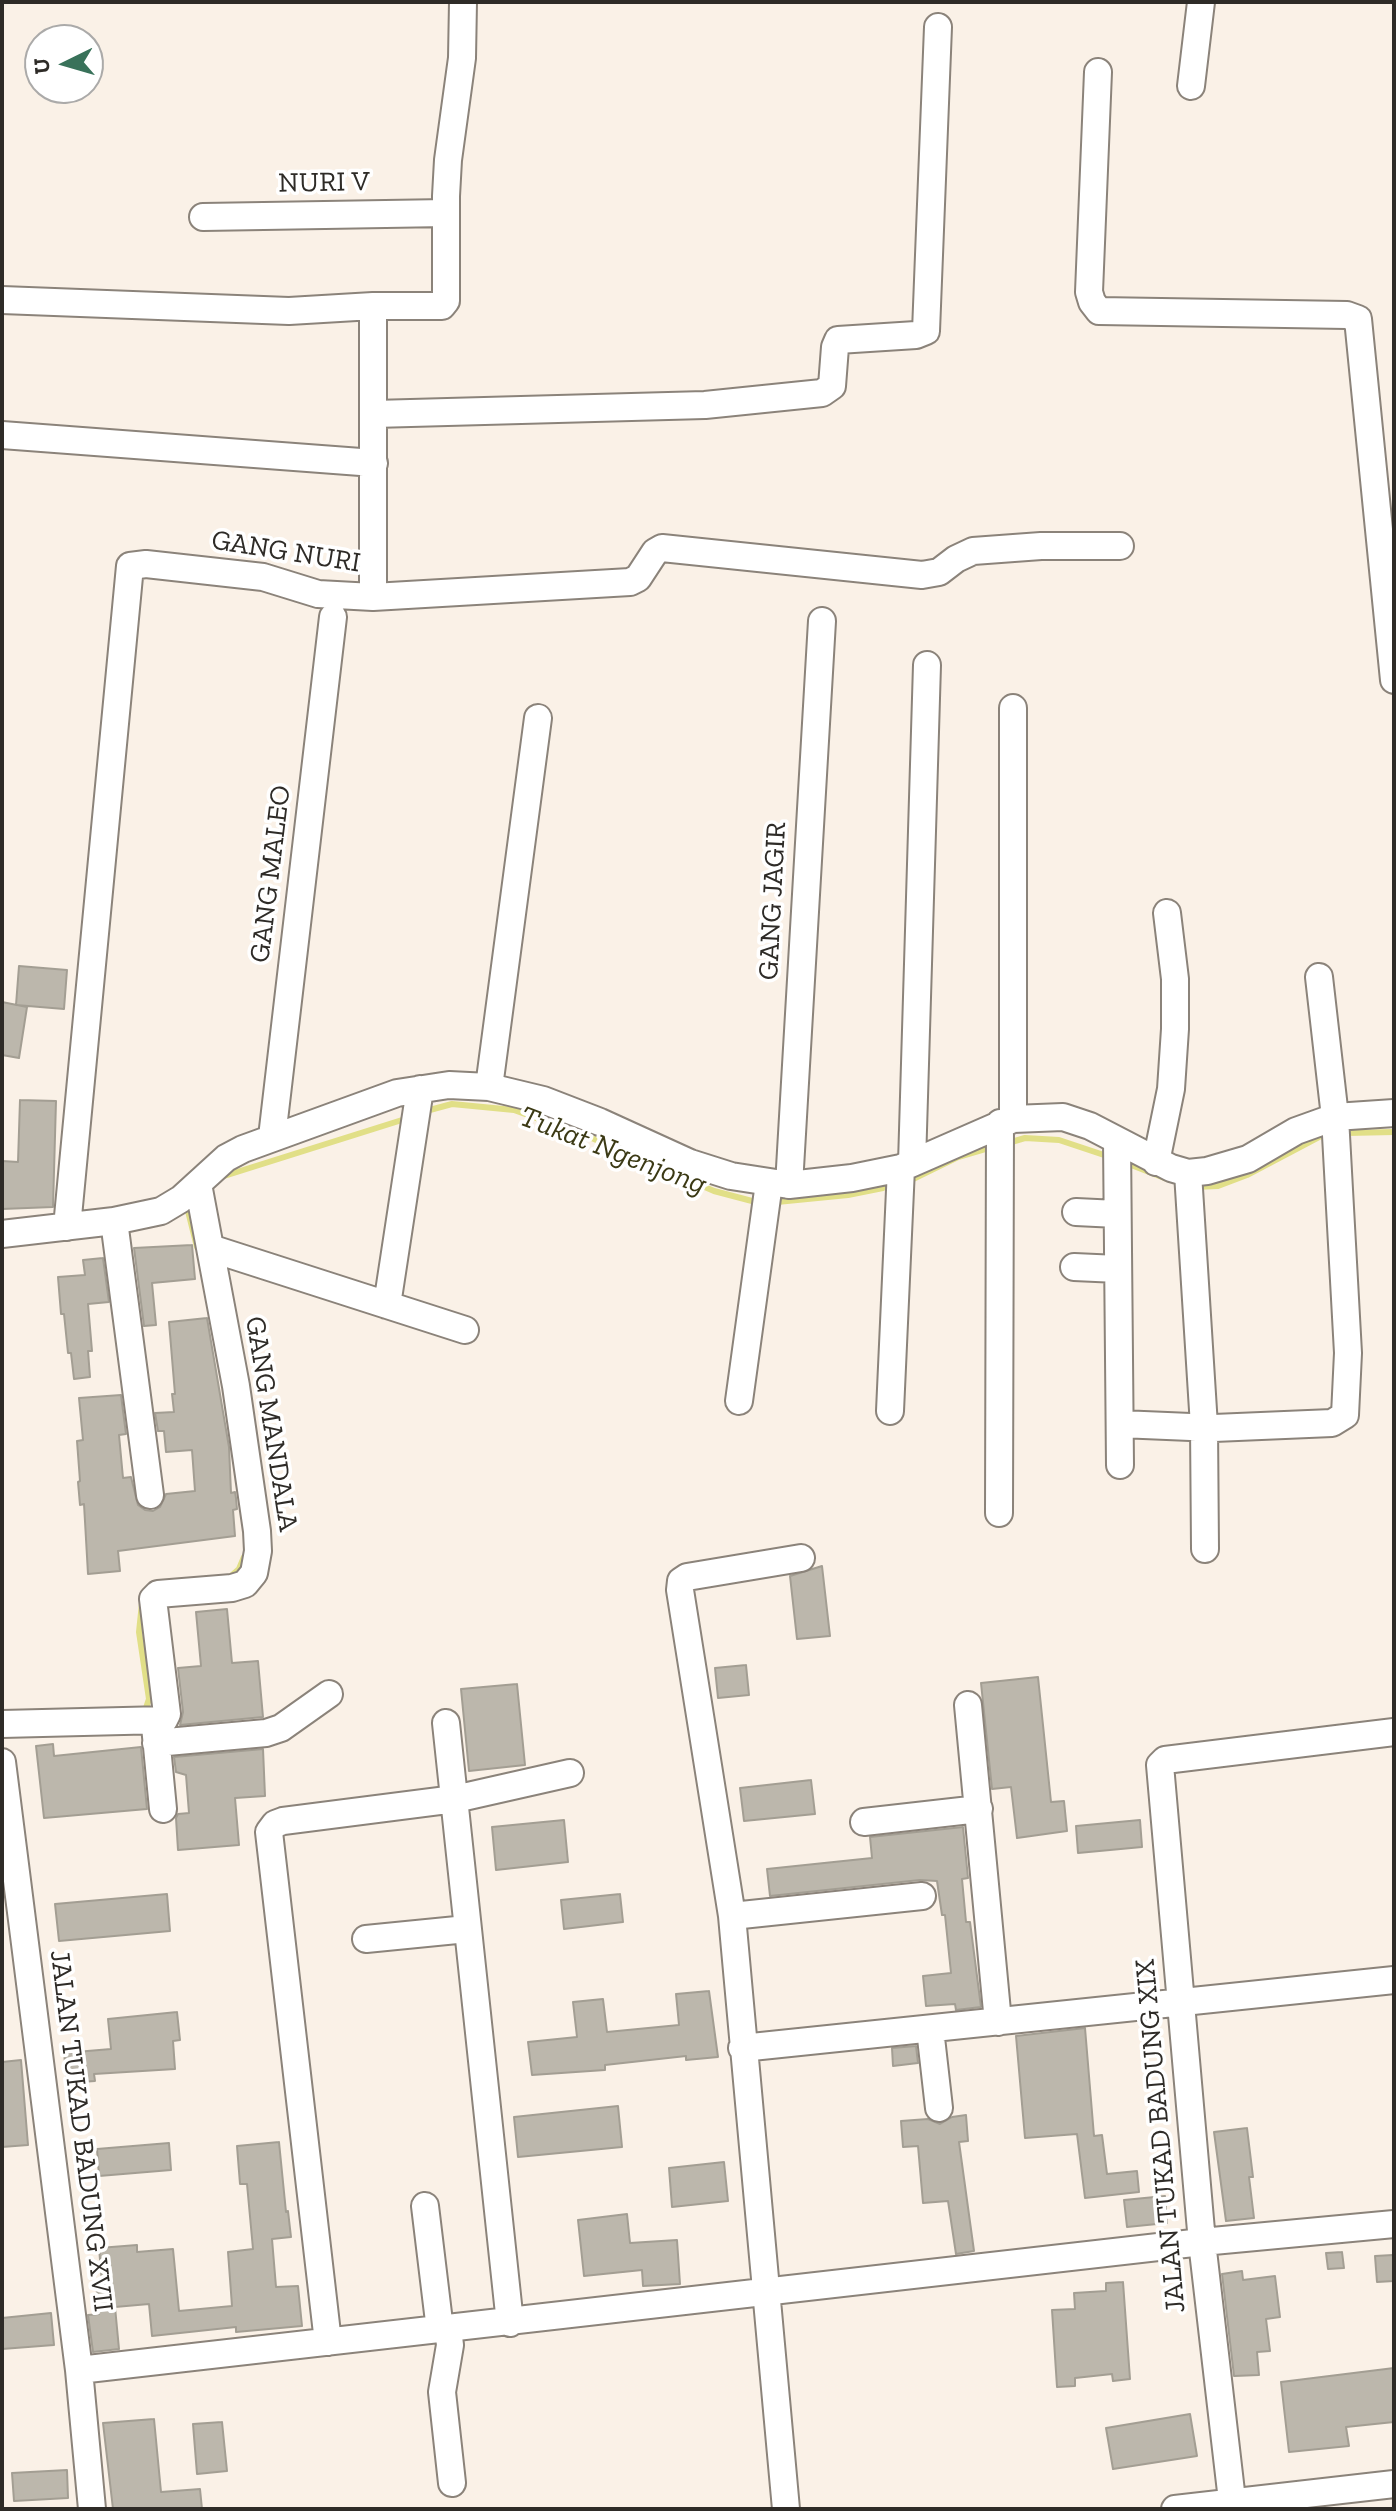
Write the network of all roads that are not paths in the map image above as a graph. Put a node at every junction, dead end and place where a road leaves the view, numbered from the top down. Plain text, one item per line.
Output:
1 (463, 2) edge
2 (1201, 2) edge
3 (938, 27) dead end
4 (1098, 72) dead end
5 (1191, 86) dead end
6 (446, 213) junction
7 (203, 217) dead end
8 (2, 300) edge
9 (373, 306) junction
10 (374, 414) junction
11 (2, 435) edge
12 (374, 463) junction
13 (1120, 546) dead end
14 (373, 597) junction
15 (333, 617) dead end
16 (822, 621) dead end
17 (927, 665) dead end
18 (1394, 680) edge
19 (1013, 708) dead end
20 (538, 718) dead end
21 (818, 871) dead end
22 (1167, 913) dead end
23 (1319, 977) dead end
24 (489, 1087) junction
25 (420, 1089) junction
26 (1394, 1113) edge
27 (1335, 1117) junction
28 (1006, 1121) junction
29 (272, 1137) junction
30 (1117, 1141) junction
31 (1156, 1162) junction
32 (906, 1165) junction
33 (1188, 1173) junction
34 (198, 1184) junction
35 (786, 1184) junction
36 (1076, 1212) dead end
37 (1117, 1214) junction
38 (114, 1221) junction
39 (67, 1227) junction
40 (2, 1234) edge
41 (210, 1248) junction
42 (1074, 1267) dead end
43 (1118, 1269) junction
44 (387, 1305) junction
45 (465, 1330) dead end
46 (739, 1401) dead end
47 (890, 1411) dead end
48 (1120, 1424) junction
49 (1204, 1426) junction
50 (1120, 1465) dead end
51 (150, 1495) dead end
52 (999, 1513) dead end
53 (1205, 1549) dead end
54 (801, 1558) dead end
55 (329, 1694) dead end
56 (968, 1705) dead end
57 (446, 1723) dead end
58 (2, 1724) edge
59 (1394, 1732) edge
60 (155, 1733) junction
61 (2, 1762) edge
62 (570, 1773) dead end
63 (455, 1799) junction
64 (163, 1809) dead end
65 (979, 1809) junction
66 (864, 1822) dead end
67 (922, 1896) dead end
68 (732, 1916) junction
69 (467, 1929) junction
70 (366, 1939) dead end
71 (1394, 1980) edge
72 (1180, 2004) junction
73 (998, 2022) junction
74 (930, 2029) junction
75 (742, 2048) junction
76 (939, 2108) dead end
77 (425, 2206) dead end
78 (1394, 2224) edge
79 (1202, 2242) junction
80 (765, 2294) junction
81 (510, 2323) junction
82 (444, 2330) junction
83 (328, 2342) junction
84 (79, 2370) junction
85 (452, 2483) dead end
86 (1394, 2484) edge
87 (1233, 2506) edge
88 (92, 2509) edge
89 (786, 2509) edge
90 (1175, 2509) edge

1 - 6 street
2 - 5 street
3 - 10 street
4 - 18 street
6 - 7 street, NURI V
6 - 9 street
8 - 9 street
9 - 10 street
10 - 12 street
11 - 12 street
12 - 14 street
13 - 14 street, GANG NURI
14 - 39 street, GANG NURI
15 - 29 street, GANG MALEO
16 - 35 street, GANG JAGIR
17 - 32 street
19 - 28 street
20 - 24 street
21 - 35 street, GANG JAGIR
22 - 31 street
23 - 27 street
24 - 25 street
24 - 35 street
25 - 29 street
25 - 44 street
26 - 27 street
27 - 33 street
27 - 49 street
28 - 30 street
28 - 32 street
28 - 52 street
29 - 34 street
30 - 31 street
30 - 37 street
31 - 33 street
32 - 35 street
32 - 47 street
33 - 49 street
34 - 38 street
34 - 41 street, GANG MANDALA
35 - 46 street
36 - 37 street
37 - 43 street
38 - 39 street
38 - 51 street
39 - 40 street
41 - 44 street
41 - 60 street, GANG MANDALA
42 - 43 street
43 - 48 street
44 - 45 street
48 - 49 street
48 - 50 street
49 - 53 street
54 - 68 street
55 - 60 street
56 - 65 street
57 - 63 street
58 - 60 street
59 - 72 street, JALAN TUKAD BADUNG XIX
60 - 64 street
61 - 84 street, JALAN TUKAD BADUNG XVII
62 - 63 street
63 - 69 street
63 - 83 street
65 - 66 street
65 - 73 street
67 - 68 street
68 - 75 street
69 - 70 street
69 - 81 street
71 - 72 street
72 - 73 street
72 - 79 street, JALAN TUKAD BADUNG XIX
73 - 74 street
74 - 75 street
74 - 76 street
75 - 80 street
77 - 82 street
78 - 79 street
79 - 80 street
79 - 87 street, JALAN TUKAD BADUNG XIX
80 - 81 street
80 - 89 street
81 - 82 street
82 - 83 street
82 - 85 street
83 - 84 street
84 - 88 street, JALAN TUKAD BADUNG XVII
86 - 87 street
87 - 90 street

